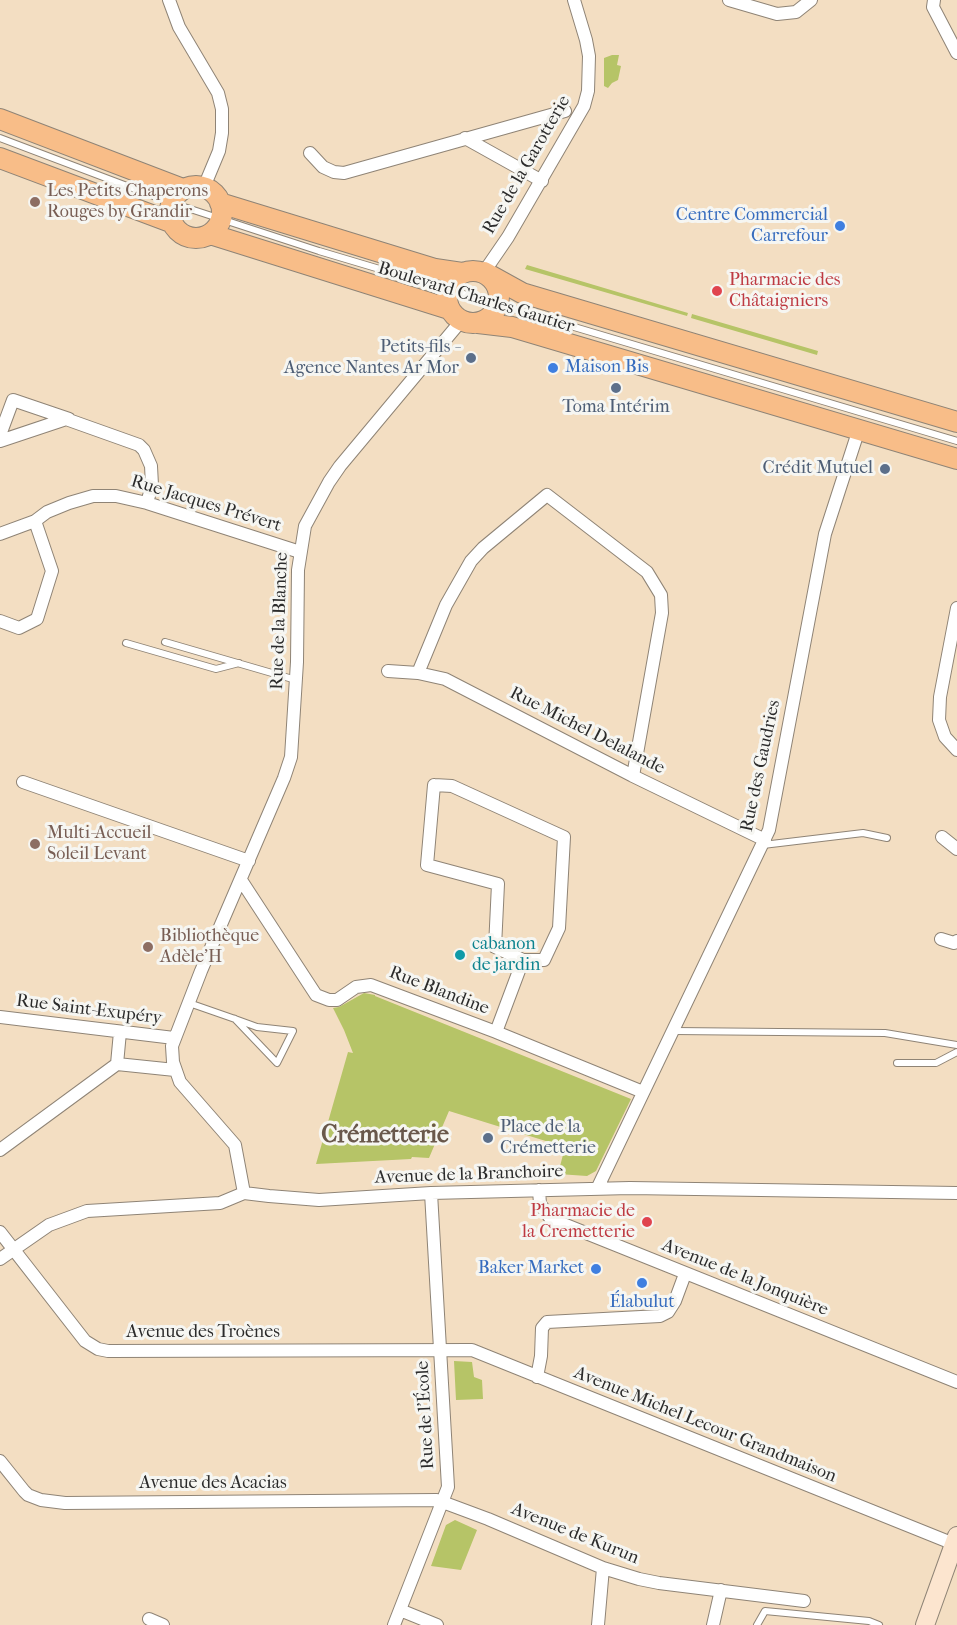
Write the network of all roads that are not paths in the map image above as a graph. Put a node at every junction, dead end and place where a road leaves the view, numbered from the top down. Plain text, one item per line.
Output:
1 (169, 0) edge
2 (574, 0) edge
3 (729, 0) edge
4 (811, 0) edge
5 (934, 0) edge
6 (957, 53) edge
7 (565, 111) dead end
8 (0, 119) edge
9 (0, 138) edge
10 (465, 138) junction
11 (310, 153) dead end
12 (0, 158) edge
13 (542, 181) junction
14 (204, 187) junction
15 (177, 196) junction
16 (217, 219) junction
17 (173, 223) junction
18 (484, 272) junction
19 (462, 273) junction
20 (448, 288) junction
21 (498, 305) junction
22 (463, 318) junction
23 (70, 419) junction
24 (957, 422) edge
25 (859, 429) junction
26 (0, 435) edge
27 (0, 441) edge
28 (957, 441) edge
29 (957, 459) edge
30 (147, 502) junction
31 (35, 521) junction
32 (0, 534) edge
33 (300, 552) junction
34 (957, 608) edge
35 (0, 621) edge
36 (165, 642) dead end
37 (126, 643) dead end
38 (240, 663) junction
39 (388, 672) dead end
40 (418, 673) junction
41 (296, 680) junction
42 (957, 750) edge
43 (633, 776) junction
44 (23, 782) dead end
45 (942, 837) dead end
46 (887, 838) dead end
47 (764, 842) junction
48 (957, 849) edge
49 (249, 861) junction
50 (241, 880) junction
51 (941, 939) dead end
52 (957, 941) edge
53 (523, 960) junction
54 (189, 1003) junction
55 (0, 1017) edge
56 (235, 1019) junction
57 (673, 1030) junction
58 (120, 1032) junction
59 (496, 1032) junction
60 (174, 1038) junction
61 (957, 1045) edge
62 (957, 1052) edge
63 (117, 1064) junction
64 (897, 1064) dead end
65 (175, 1070) junction
66 (643, 1092) junction
67 (0, 1150) edge
68 (597, 1189) junction
69 (539, 1190) junction
70 (244, 1192) junction
71 (431, 1193) junction
72 (957, 1193) edge
73 (0, 1232) edge
74 (13, 1249) junction
75 (0, 1259) edge
76 (685, 1274) junction
77 (440, 1349) junction
78 (537, 1377) junction
79 (957, 1382) edge
80 (0, 1461) edge
81 (444, 1502) junction
82 (956, 1540) edge
83 (603, 1568) junction
84 (721, 1590) junction
85 (804, 1601) dead end
86 (400, 1610) junction
87 (149, 1619) dead end
88 (162, 1625) edge
89 (394, 1625) edge
90 (437, 1625) edge
91 (598, 1625) edge
92 (713, 1625) edge
93 (758, 1625) edge
94 (879, 1625) edge
95 (925, 1625) edge

1 - 14 street
2 - 13 street, Rue de la Garotterie
3 - 4 street
5 - 6 street
7 - 10 street
8 - 15 main road, Boulevard Charles Gautier
9 - 15 lane, Boulevard Charles Gautier
10 - 11 street
10 - 13 street
12 - 17 main road
13 - 18 street, Rue de la Garotterie
14 - 15 main road
14 - 16 main road
15 - 16 lane, Boulevard Charles Gautier
15 - 17 main road
16 - 17 main road
16 - 19 main road, Boulevard Charles Gautier
16 - 20 lane, Boulevard Charles Gautier
16 - 22 main road, Boulevard Charles Gautier
18 - 19 main road, Boulevard Charles Gautier
18 - 21 main road
18 - 24 main road, Boulevard Charles Gautier
19 - 20 main road
20 - 21 lane, Boulevard Charles Gautier
20 - 22 main road
21 - 22 main road
21 - 28 lane, Boulevard Charles Gautier
22 - 25 main road, Boulevard Charles Gautier
22 - 33 street, Rue de la Blanche
23 - 26 street
23 - 27 street
23 - 30 street
25 - 29 main road, Boulevard Charles Gautier
25 - 47 street, Rue des Gaudries
30 - 31 street, Rue Jacques Prévert
30 - 33 street, Rue Jacques Prévert
31 - 32 street, Rue Jacques Prévert
31 - 35 street
33 - 41 street, Rue de la Blanche
34 - 42 street
36 - 38 lane
37 - 38 lane
38 - 41 lane
39 - 40 street, Rue Michel Delalande
40 - 43 street, Rue Michel Delalande
40 - 43 street
41 - 49 street, Rue de la Blanche
43 - 47 street, Rue Michel Delalande
44 - 49 street
45 - 48 street
46 - 47 lane
47 - 57 street, Rue des Gaudries
49 - 50 street, Rue de la Blanche
50 - 54 street, Rue de la Blanche
50 - 59 street, Rue Blandine
51 - 52 street
53 - 53 street
53 - 59 street
54 - 56 lane
54 - 60 street, Rue de la Blanche
55 - 58 street, Rue Saint-Exupéry
56 - 56 lane
57 - 61 lane
57 - 66 street, Rue des Gaudries
58 - 60 street, Rue Saint-Exupéry
58 - 63 street
59 - 66 street, Rue Blandine
60 - 65 street, Rue de la Blanche
62 - 64 lane
63 - 65 street
63 - 67 street
65 - 70 street, Rue de la Blanche
66 - 68 street, Rue des Gaudries
68 - 69 street, Avenue de la Branchoire
68 - 72 street, Avenue de la Branchoire
69 - 71 street, Avenue de la Branchoire
69 - 76 street, Avenue de la Jonquière
70 - 71 street, Avenue de la Branchoire
70 - 74 street
71 - 77 street, Rue de l'École
73 - 74 street, Avenue des Troènes
74 - 75 street
74 - 77 street, Avenue des Troènes
76 - 78 street
76 - 79 street, Avenue de la Jonquière
77 - 78 street, Avenue Michel Lecour Grandmaison
77 - 81 street, Rue de l'École
78 - 82 street, Avenue Michel Lecour Grandmaison
80 - 81 street, Avenue des Acacias
81 - 83 street, Avenue de Kurun
81 - 86 street, Rue de l'École
82 - 95 main road
83 - 84 street, Avenue de Kurun
83 - 91 street
84 - 85 street, Avenue de Kurun
84 - 92 street
86 - 89 street, Rue de l'École
86 - 90 street
87 - 88 street
93 - 94 lane

